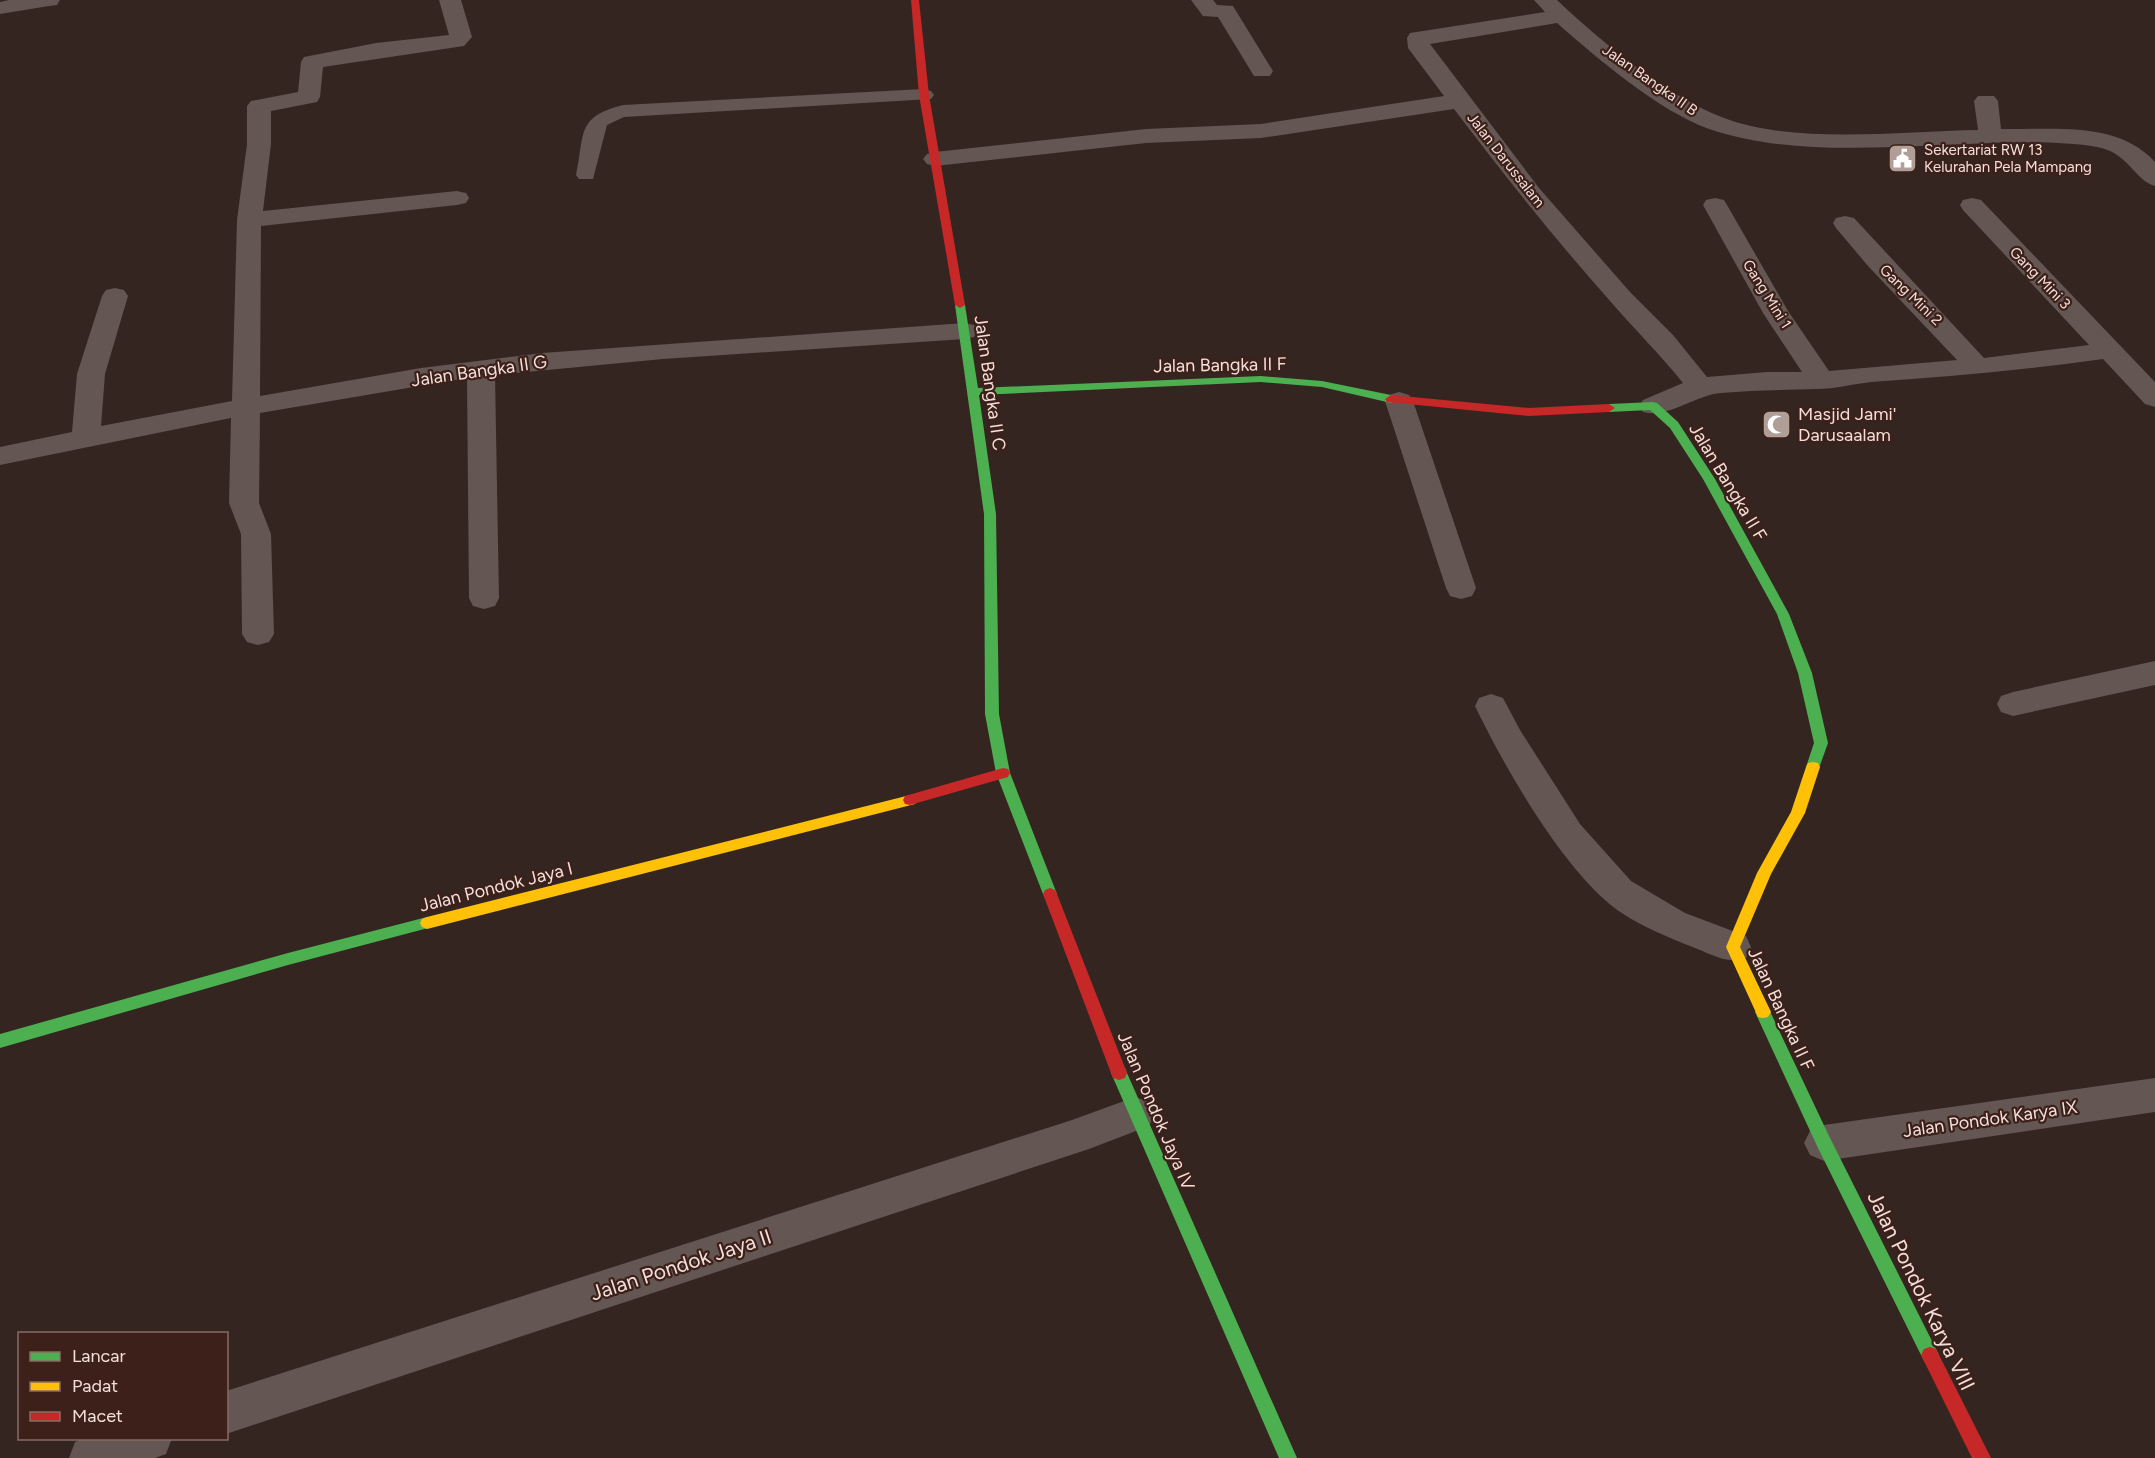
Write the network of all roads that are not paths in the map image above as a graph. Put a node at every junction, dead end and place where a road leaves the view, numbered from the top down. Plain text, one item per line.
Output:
1 (49, 0) edge
2 (450, 0) edge
3 (915, 0) edge
4 (1202, 0) edge
5 (1545, 0) edge
6 (0, 8) edge
7 (1562, 16) junction
8 (1262, 71) dead end
9 (924, 95) junction
10 (1986, 100) dead end
11 (1460, 101) junction
12 (1990, 135) junction
13 (936, 159) junction
14 (586, 175) dead end
15 (2155, 179) edge
16 (457, 198) dead end
17 (1715, 205) dead end
18 (1972, 205) dead end
19 (249, 220) junction
20 (1845, 223) dead end
21 (115, 296) dead end
22 (965, 331) junction
23 (2116, 358) junction
24 (2155, 363) edge
25 (1977, 366) junction
26 (481, 368) junction
27 (1819, 381) junction
28 (1700, 386) junction
29 (973, 392) junction
30 (2155, 398) edge
31 (1399, 401) junction
32 (1653, 406) junction
33 (246, 407) junction
34 (86, 438) junction
35 (0, 456) edge
36 (1461, 588) dead end
37 (484, 597) dead end
38 (258, 634) dead end
39 (2155, 673) edge
40 (2013, 704) dead end
41 (1491, 706) dead end
42 (1003, 773) junction
43 (1733, 947) junction
44 (0, 1041) edge
45 (2155, 1095) edge
46 (1135, 1114) junction
47 (1824, 1143) junction
48 (228, 1412) edge
49 (144, 1440) edge
50 (91, 1458) edge
51 (1288, 1458) edge
52 (1982, 1458) edge

1 - 6 street
2 - 19 street
3 - 9 street, Jalan Bangka II C
4 - 8 street
5 - 7 street, Jalan Bangka II B
7 - 11 street, Jalan Darussalam
7 - 12 street, Jalan Bangka II B
9 - 13 street, Jalan Bangka II C
9 - 14 lane
10 - 12 street
11 - 13 street
11 - 28 street, Jalan Darussalam
12 - 15 street, Jalan Bangka II B
13 - 22 street, Jalan Bangka II C
16 - 19 street
17 - 27 street, Gang Mini 1
18 - 23 street, Gang Mini 3
19 - 33 street
20 - 25 street, Gang Mini 2
21 - 34 street
22 - 26 street, Jalan Bangka II G
22 - 29 street, Jalan Bangka II C
23 - 24 street
23 - 25 street
23 - 30 street, Gang Mini 3
25 - 27 street
26 - 33 street, Jalan Bangka II G
26 - 37 street
27 - 28 street
28 - 32 street
29 - 31 street, Jalan Bangka II F
29 - 42 street, Jalan Bangka II C
31 - 32 street, Jalan Bangka II F
31 - 36 street
32 - 43 street, Jalan Bangka II F
33 - 34 street, Jalan Bangka II G
33 - 38 street
34 - 35 street, Jalan Bangka II G
39 - 40 street
41 - 43 street
42 - 44 street, Jalan Pondok Jaya I
42 - 46 street, Jalan Pondok Jaya IV
43 - 47 street, Jalan Bangka II F
45 - 47 street, Jalan Pondok Karya IX
46 - 48 street, Jalan Pondok Jaya II
46 - 51 street, Jalan Pondok Jaya IV
47 - 52 street, Jalan Pondok Karya VIII
49 - 50 street

